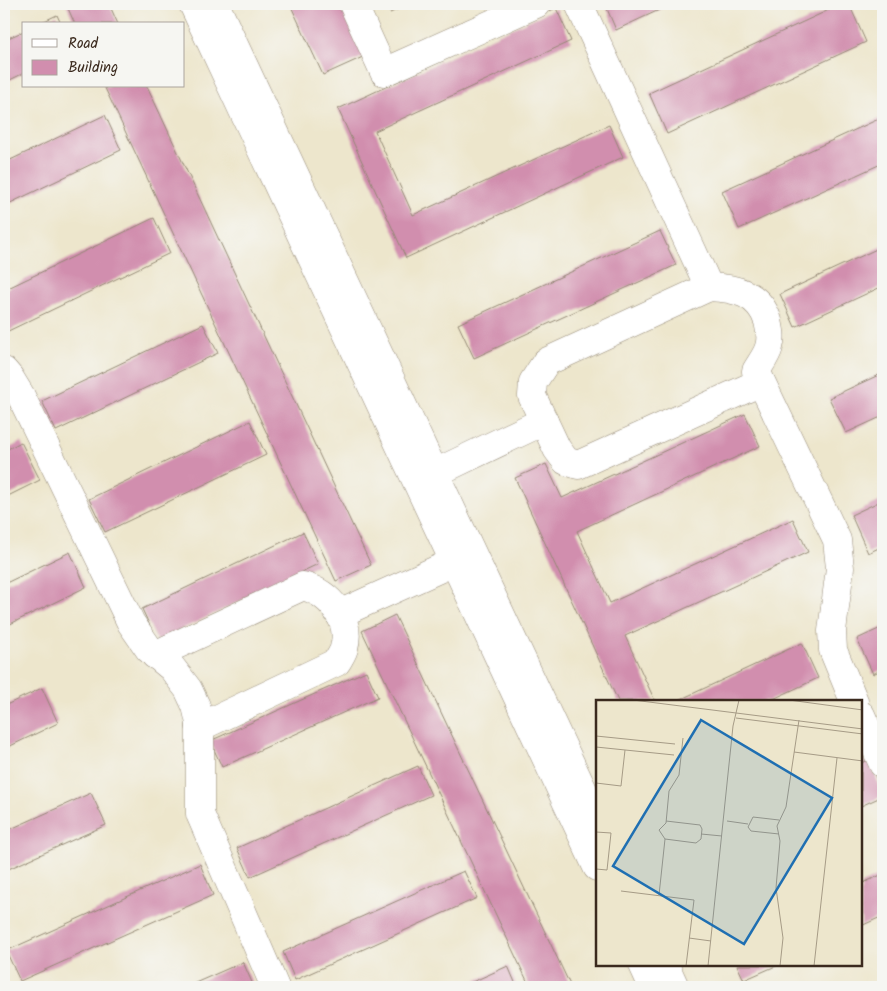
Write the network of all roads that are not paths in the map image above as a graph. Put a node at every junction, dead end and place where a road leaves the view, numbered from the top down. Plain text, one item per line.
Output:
1 (193, 4) edge
2 (215, 4) edge
3 (353, 4) edge
4 (536, 4) edge
5 (579, 4) edge
6 (709, 287) junction
7 (4, 371) edge
8 (761, 382) junction
9 (544, 421) junction
10 (434, 473) junction
11 (454, 562) junction
12 (339, 614) junction
13 (155, 655) junction
14 (854, 700) edge
15 (862, 717) edge
16 (200, 727) junction
17 (883, 764) edge
18 (596, 818) edge
19 (596, 865) edge
20 (642, 966) edge
21 (665, 966) edge
22 (275, 987) edge
23 (653, 987) edge
24 (675, 987) edge

1 - 11 street
2 - 10 street
3 - 4 street
5 - 6 street
6 - 8 street
6 - 9 street
7 - 13 street
8 - 9 street
8 - 14 street
9 - 10 street
10 - 18 street
11 - 12 street
11 - 19 street
12 - 13 street
12 - 16 street
13 - 16 street
15 - 17 street
16 - 22 street
20 - 23 street
21 - 24 street

